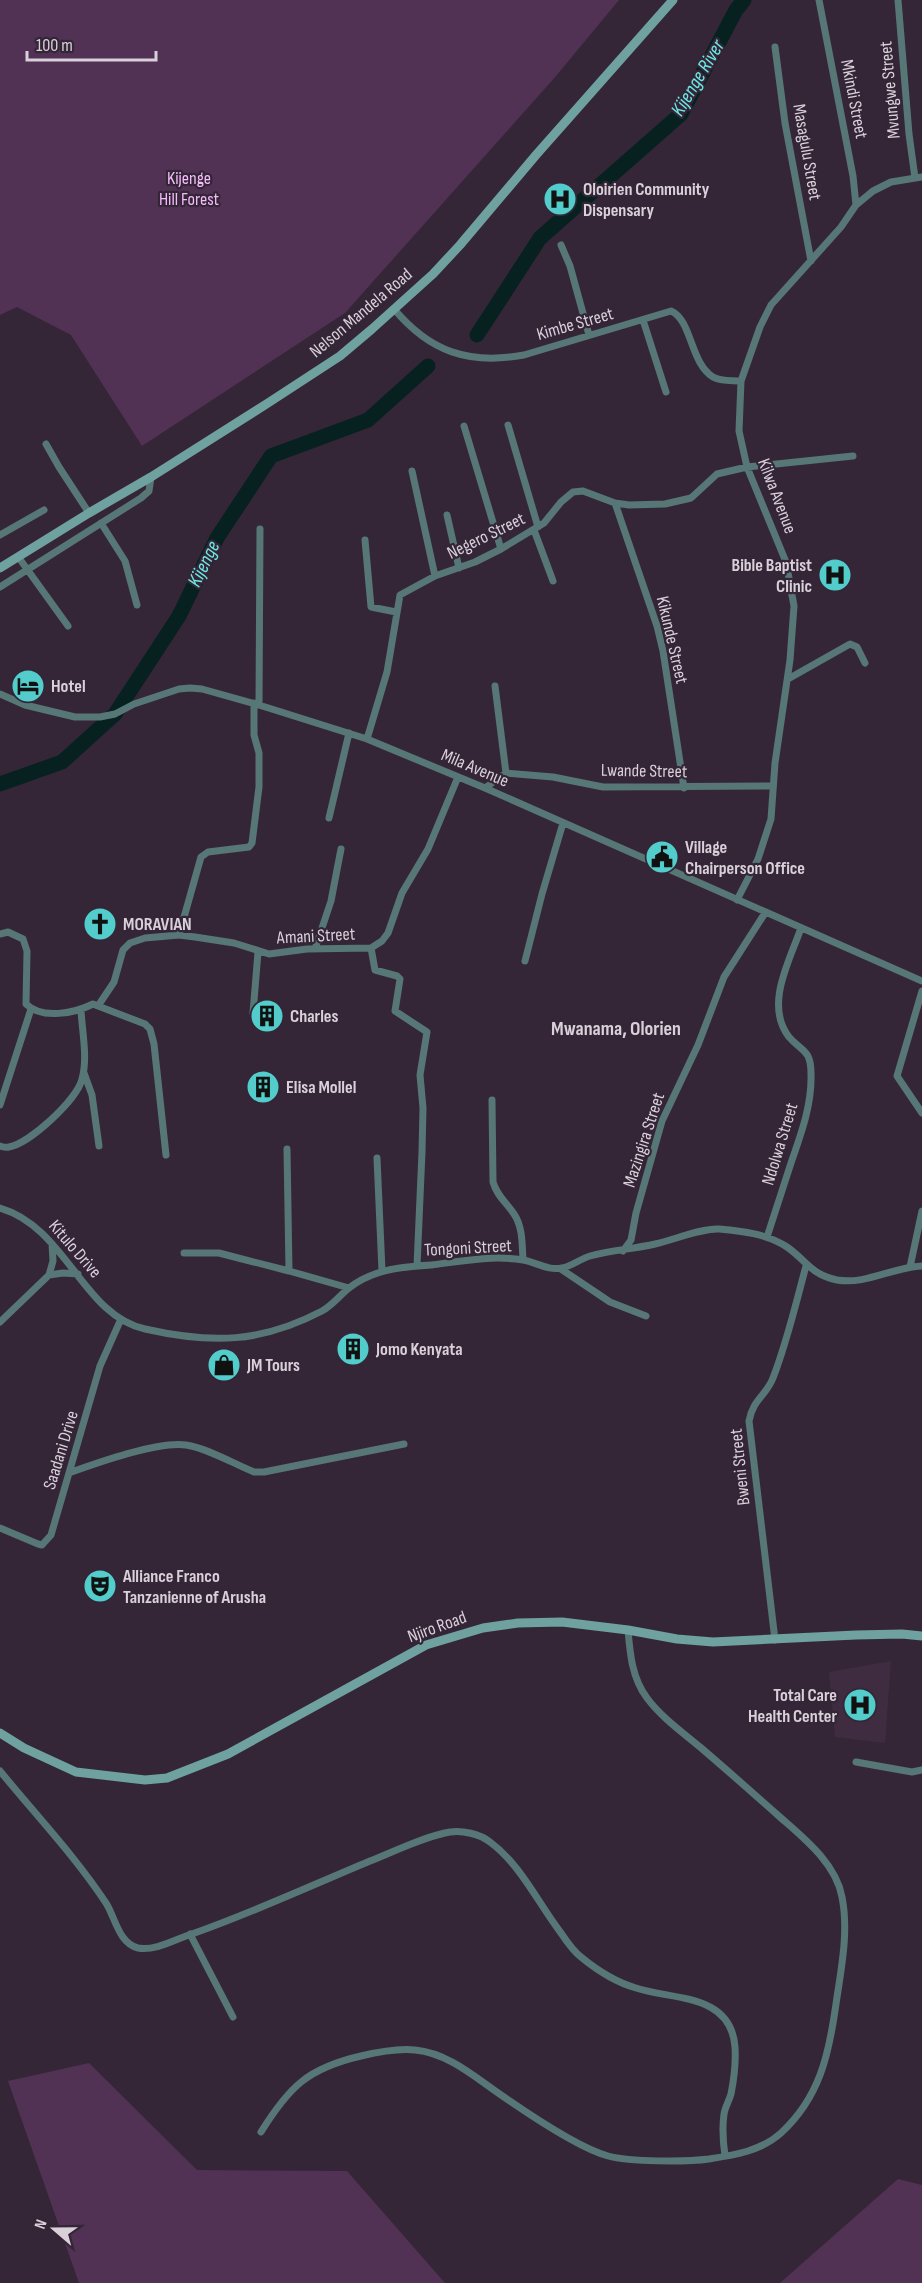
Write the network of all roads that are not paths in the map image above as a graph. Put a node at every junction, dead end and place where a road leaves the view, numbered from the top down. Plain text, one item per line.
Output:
1 (673, 0) edge
2 (819, 0) edge
3 (898, 0) edge
4 (775, 47) dead end
5 (920, 179) edge
6 (856, 205) junction
7 (561, 245) dead end
8 (811, 261) junction
9 (394, 309) junction
10 (643, 320) junction
11 (589, 335) junction
12 (741, 381) junction
13 (666, 392) dead end
14 (508, 425) dead end
15 (464, 426) dead end
16 (46, 444) dead end
17 (853, 456) dead end
18 (747, 467) junction
19 (412, 471) dead end
20 (151, 477) junction
21 (615, 503) junction
22 (44, 510) dead end
23 (89, 513) junction
24 (447, 515) dead end
25 (101, 523) junction
26 (536, 528) junction
27 (260, 529) dead end
28 (0, 535) edge
29 (365, 540) dead end
30 (501, 549) junction
31 (18, 558) junction
32 (0, 568) edge
33 (459, 568) junction
34 (27, 570) junction
35 (435, 576) junction
36 (553, 581) dead end
37 (0, 587) edge
38 (137, 605) dead end
39 (396, 612) junction
40 (68, 626) dead end
41 (865, 663) dead end
42 (788, 679) junction
43 (495, 686) dead end
44 (0, 694) edge
45 (257, 704) junction
46 (350, 733) junction
47 (367, 739) junction
48 (506, 773) junction
49 (458, 777) junction
50 (772, 786) junction
51 (485, 788) junction
52 (684, 788) junction
53 (329, 818) dead end
54 (563, 823) junction
55 (341, 849) dead end
56 (737, 900) junction
57 (765, 913) junction
58 (801, 928) junction
59 (0, 934) edge
60 (180, 935) junction
61 (371, 948) junction
62 (315, 949) junction
63 (258, 952) junction
64 (525, 961) dead end
65 (922, 981) edge
66 (922, 991) edge
67 (98, 1006) junction
68 (31, 1009) junction
69 (81, 1010) junction
70 (254, 1012) dead end
71 (84, 1072) junction
72 (492, 1100) dead end
73 (0, 1105) edge
74 (922, 1113) edge
75 (0, 1146) edge
76 (99, 1146) dead end
77 (288, 1149) dead end
78 (166, 1155) dead end
79 (377, 1158) dead end
80 (0, 1208) edge
81 (922, 1211) edge
82 (767, 1237) junction
83 (52, 1243) junction
84 (623, 1251) junction
85 (184, 1253) dead end
86 (523, 1260) junction
87 (417, 1266) junction
88 (806, 1266) junction
89 (922, 1266) edge
90 (910, 1267) junction
91 (561, 1269) junction
92 (289, 1271) junction
93 (382, 1271) junction
94 (78, 1274) junction
95 (49, 1275) junction
96 (349, 1288) junction
97 (646, 1316) dead end
98 (121, 1319) junction
99 (0, 1322) edge
100 (404, 1444) dead end
101 (69, 1473) junction
102 (0, 1528) edge
103 (628, 1630) junction
104 (922, 1636) edge
105 (775, 1640) junction
106 (0, 1733) edge
107 (856, 1762) dead end
108 (922, 1770) edge
109 (0, 1771) edge
110 (190, 1934) junction
111 (233, 2017) dead end
112 (261, 2132) dead end
113 (725, 2156) junction

1 - 9 street, Nelson Mandela Road
2 - 6 street, Mkindi Street
3 - 5 street, Mvungwe Street
4 - 8 street, Masagulu Street
5 - 6 street, Kilwa Avenue
6 - 8 street, Kilwa Avenue
7 - 11 street
8 - 12 street, Kilwa Avenue
9 - 11 street, Kimbe Street
9 - 20 street, Nelson Mandela Road
10 - 11 street, Kimbe Street
10 - 12 street, Kimbe Street
10 - 13 street
12 - 18 street, Kilwa Avenue
14 - 26 street
15 - 30 street
16 - 23 street
17 - 18 street, Negero Street
18 - 21 street, Negero Street
18 - 42 street, Kilwa Avenue
19 - 35 street
20 - 23 street, Nelson Mandela Road
20 - 25 street
21 - 26 street, Negero Street
21 - 52 street, Kikunde Street
22 - 28 street
23 - 31 street, Nelson Mandela Road
24 - 33 street
25 - 34 street
25 - 38 street
26 - 30 street, Negero Street
26 - 36 street
27 - 45 street
29 - 39 street
30 - 33 street, Negero Street
31 - 32 street, Nelson Mandela Road
31 - 34 street
33 - 35 street, Negero Street
34 - 37 street
34 - 40 street
35 - 39 street, Negero Street
39 - 47 street, Negero Street
41 - 42 street
42 - 50 street, Kilwa Avenue
43 - 48 street
44 - 45 street, Mila Avenue
45 - 46 street, Mila Avenue
45 - 60 street
46 - 47 street, Mila Avenue
46 - 53 street
47 - 49 street, Mila Avenue
48 - 51 street
48 - 52 street, Lwande Street
49 - 51 street, Mila Avenue
49 - 61 street, Amani Street
50 - 52 street, Lwande Street
50 - 56 street, Kilwa Avenue
51 - 54 street, Mila Avenue
54 - 56 street, Mila Avenue
54 - 64 street
55 - 62 street
56 - 57 street, Mila Avenue
57 - 58 street, Mila Avenue
57 - 84 street, Mazingira Street
58 - 65 street, Mila Avenue
58 - 82 street, Ndolwa Street
59 - 68 street
60 - 63 street, Amani Street
60 - 67 street, Amani Street
61 - 62 street, Amani Street
61 - 87 street
62 - 63 street, Amani Street
63 - 70 street
66 - 74 street
67 - 69 street
67 - 78 street
68 - 69 street
68 - 73 street
69 - 71 street
71 - 75 street
71 - 76 street
72 - 86 street
77 - 92 street
79 - 93 street
80 - 83 street, Kitulo Drive
81 - 90 street
82 - 84 street
82 - 88 street
83 - 94 street, Kitulo Drive
83 - 95 street
84 - 91 street
85 - 92 street
86 - 87 street, Tongoni Street
86 - 91 street, Tongoni Street
87 - 93 street, Tongoni Street
88 - 90 street
88 - 105 street, Bweni Street
89 - 90 street
91 - 97 street
92 - 96 street
93 - 96 street, Tongoni Street
94 - 95 street
94 - 98 street, Kitulo Drive
95 - 99 street
96 - 98 street, Tongoni Street
98 - 101 street, Saadani Drive
100 - 101 street
101 - 102 street, Saadani Drive
103 - 105 street, Njiro Road
103 - 106 street, Njiro Road
103 - 113 street
104 - 105 street, Njiro Road
107 - 108 street
109 - 110 street
110 - 111 street
110 - 113 street
112 - 113 street

